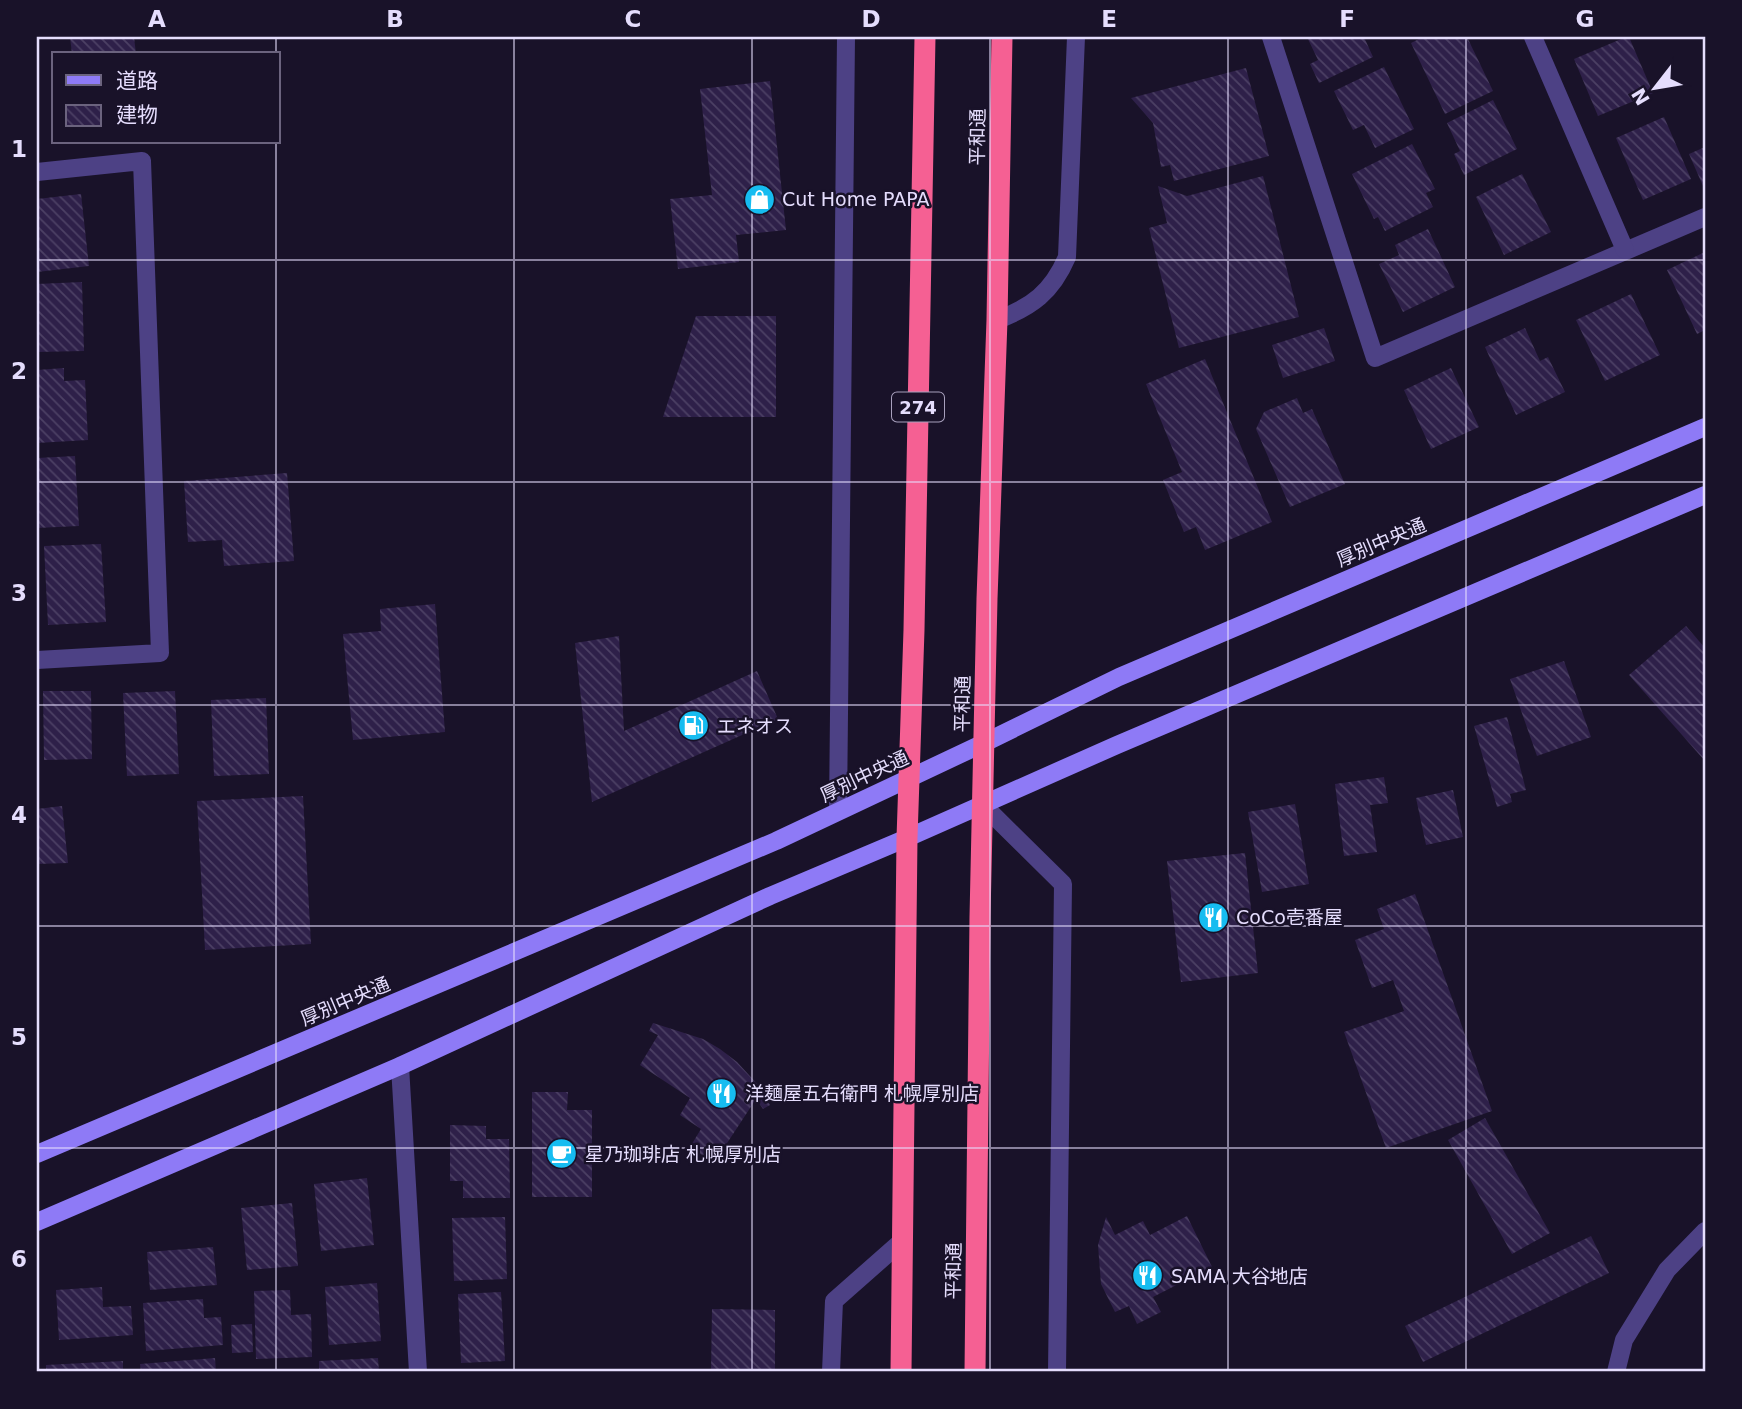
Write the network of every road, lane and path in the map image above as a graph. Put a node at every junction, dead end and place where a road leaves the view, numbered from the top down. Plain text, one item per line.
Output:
1 (846, 37) edge
2 (925, 37) edge
3 (1002, 37) edge
4 (1076, 37) edge
5 (1271, 37) edge
6 (1533, 37) edge
7 (37, 172) edge
8 (1705, 217) edge
9 (1625, 250) junction
10 (997, 320) junction
11 (1705, 427) edge
12 (1705, 495) edge
13 (37, 660) edge
14 (984, 743) junction
15 (909, 778) junction
16 (983, 805) junction
17 (838, 811) junction
18 (907, 838) junction
19 (401, 1066) junction
20 (37, 1154) edge
21 (37, 1222) edge
22 (1705, 1231) edge
23 (902, 1241) junction
24 (418, 1372) edge
25 (831, 1372) edge
26 (901, 1372) edge
27 (975, 1372) edge
28 (1057, 1372) edge
29 (1616, 1372) edge

1 - 17 street
2 - 15 highway, 274
3 - 10 highway, 平和通
4 - 10 street
5 - 9 street
6 - 9 street
7 - 13 street
8 - 9 street
10 - 14 highway, 平和通
11 - 14 main road, 厚別中央通
12 - 16 main road
14 - 15 main road, 厚別中央通
14 - 16 highway, 平和通
15 - 17 main road, 厚別中央通
15 - 18 highway, 274
16 - 18 main road
16 - 27 highway, 平和通
16 - 28 street
17 - 20 main road, 厚別中央通
18 - 19 main road
18 - 23 highway, 274
19 - 21 main road
19 - 24 street
22 - 29 street
23 - 25 street
23 - 26 highway, 274

